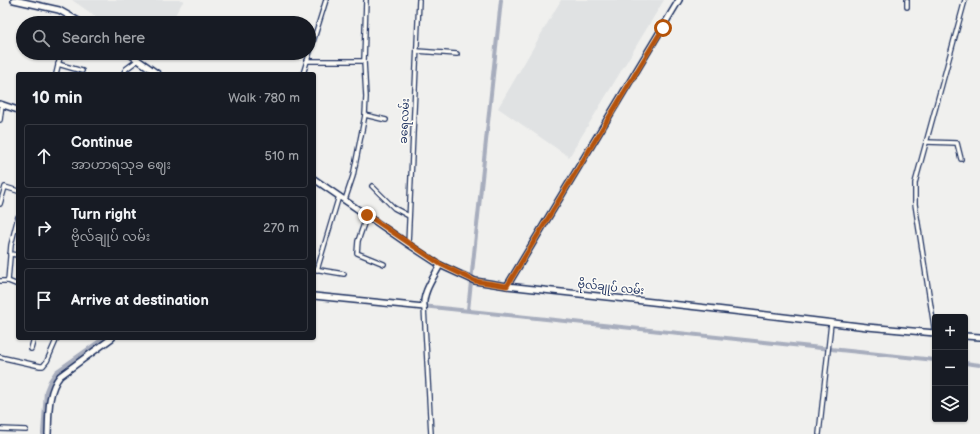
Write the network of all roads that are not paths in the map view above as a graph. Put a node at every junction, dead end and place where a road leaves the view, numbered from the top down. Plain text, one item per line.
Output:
1 (14, 0) edge
2 (326, 0) edge
3 (366, 0) edge
4 (419, 0) edge
5 (679, 0) edge
6 (907, 0) edge
7 (965, 0) edge
8 (907, 7) dead end
9 (70, 16) edge
10 (316, 32) edge
11 (417, 51) junction
12 (458, 54) dead end
13 (59, 60) edge
14 (138, 60) joint
15 (307, 61) joint
16 (364, 61) junction
17 (58, 64) junction
18 (82, 71) dead end
19 (56, 72) edge
20 (125, 72) edge
21 (155, 72) edge
22 (304, 72) edge
23 (1, 104) edge
24 (16, 109) edge
25 (365, 115) junction
26 (0, 120) edge
27 (386, 120) dead end
28 (926, 142) junction
29 (961, 158) dead end
30 (316, 180) edge
31 (372, 186) dead end
32 (16, 190) edge
33 (339, 196) junction
34 (345, 200) junction
35 (0, 204) edge
36 (367, 215) junction
37 (409, 216) junction
38 (16, 225) edge
39 (408, 244) junction
40 (10, 254) junction
41 (16, 256) edge
42 (384, 264) dead end
43 (440, 264) junction
44 (316, 270) edge
45 (344, 274) dead end
46 (0, 281) edge
47 (8, 281) junction
48 (16, 284) edge
49 (507, 286) junction
50 (316, 296) edge
51 (424, 306) junction
52 (932, 316) edge
53 (831, 323) junction
54 (932, 333) edge
55 (968, 336) edge
56 (980, 337) edge
57 (33, 340) edge
58 (56, 340) edge
59 (109, 340) edge
60 (31, 349) dead end
61 (0, 357) edge
62 (0, 429) edge
63 (26, 430) dead end
64 (48, 434) edge
65 (432, 434) edge
66 (819, 434) edge

1 - 9 main road
2 - 10 street
3 - 16 street
4 - 11 street, ခရေလမ်း
5 - 49 main road
6 - 8 street
7 - 28 street
11 - 12 street
11 - 37 street, ခရေလမ်း
13 - 17 street
14 - 20 street
14 - 21 main road
15 - 16 street
15 - 22 street
16 - 25 street
17 - 18 street
17 - 19 street
23 - 24 main road
23 - 26 street
25 - 27 street
25 - 34 street
28 - 29 street
28 - 52 street
30 - 33 main road, ဗိုလ်ချုပ် လမ်း
31 - 37 street
32 - 35 street
33 - 34 main road, ဗိုလ်ချုပ် လမ်း
33 - 44 street
34 - 36 main road, ဗိုလ်ချုပ် လမ်း
36 - 39 main road, ဗိုလ်ချုပ် လမ်း
36 - 42 street
37 - 39 street, ခရေလမ်း
38 - 40 street
39 - 43 main road, ဗိုလ်ချုပ် လမ်း
40 - 41 street
40 - 47 street
43 - 49 main road, ဗိုလ်ချုပ် လမ်း
43 - 51 main road
44 - 45 street
46 - 47 street
47 - 48 street
49 - 53 main road, ဗိုလ်ချုပ် လမ်း
50 - 51 main road
51 - 65 street
53 - 54 main road, ဗိုလ်ချုပ် လမ်း
53 - 66 street
55 - 56 main road
57 - 60 street
58 - 61 street
59 - 64 main road
62 - 63 street

